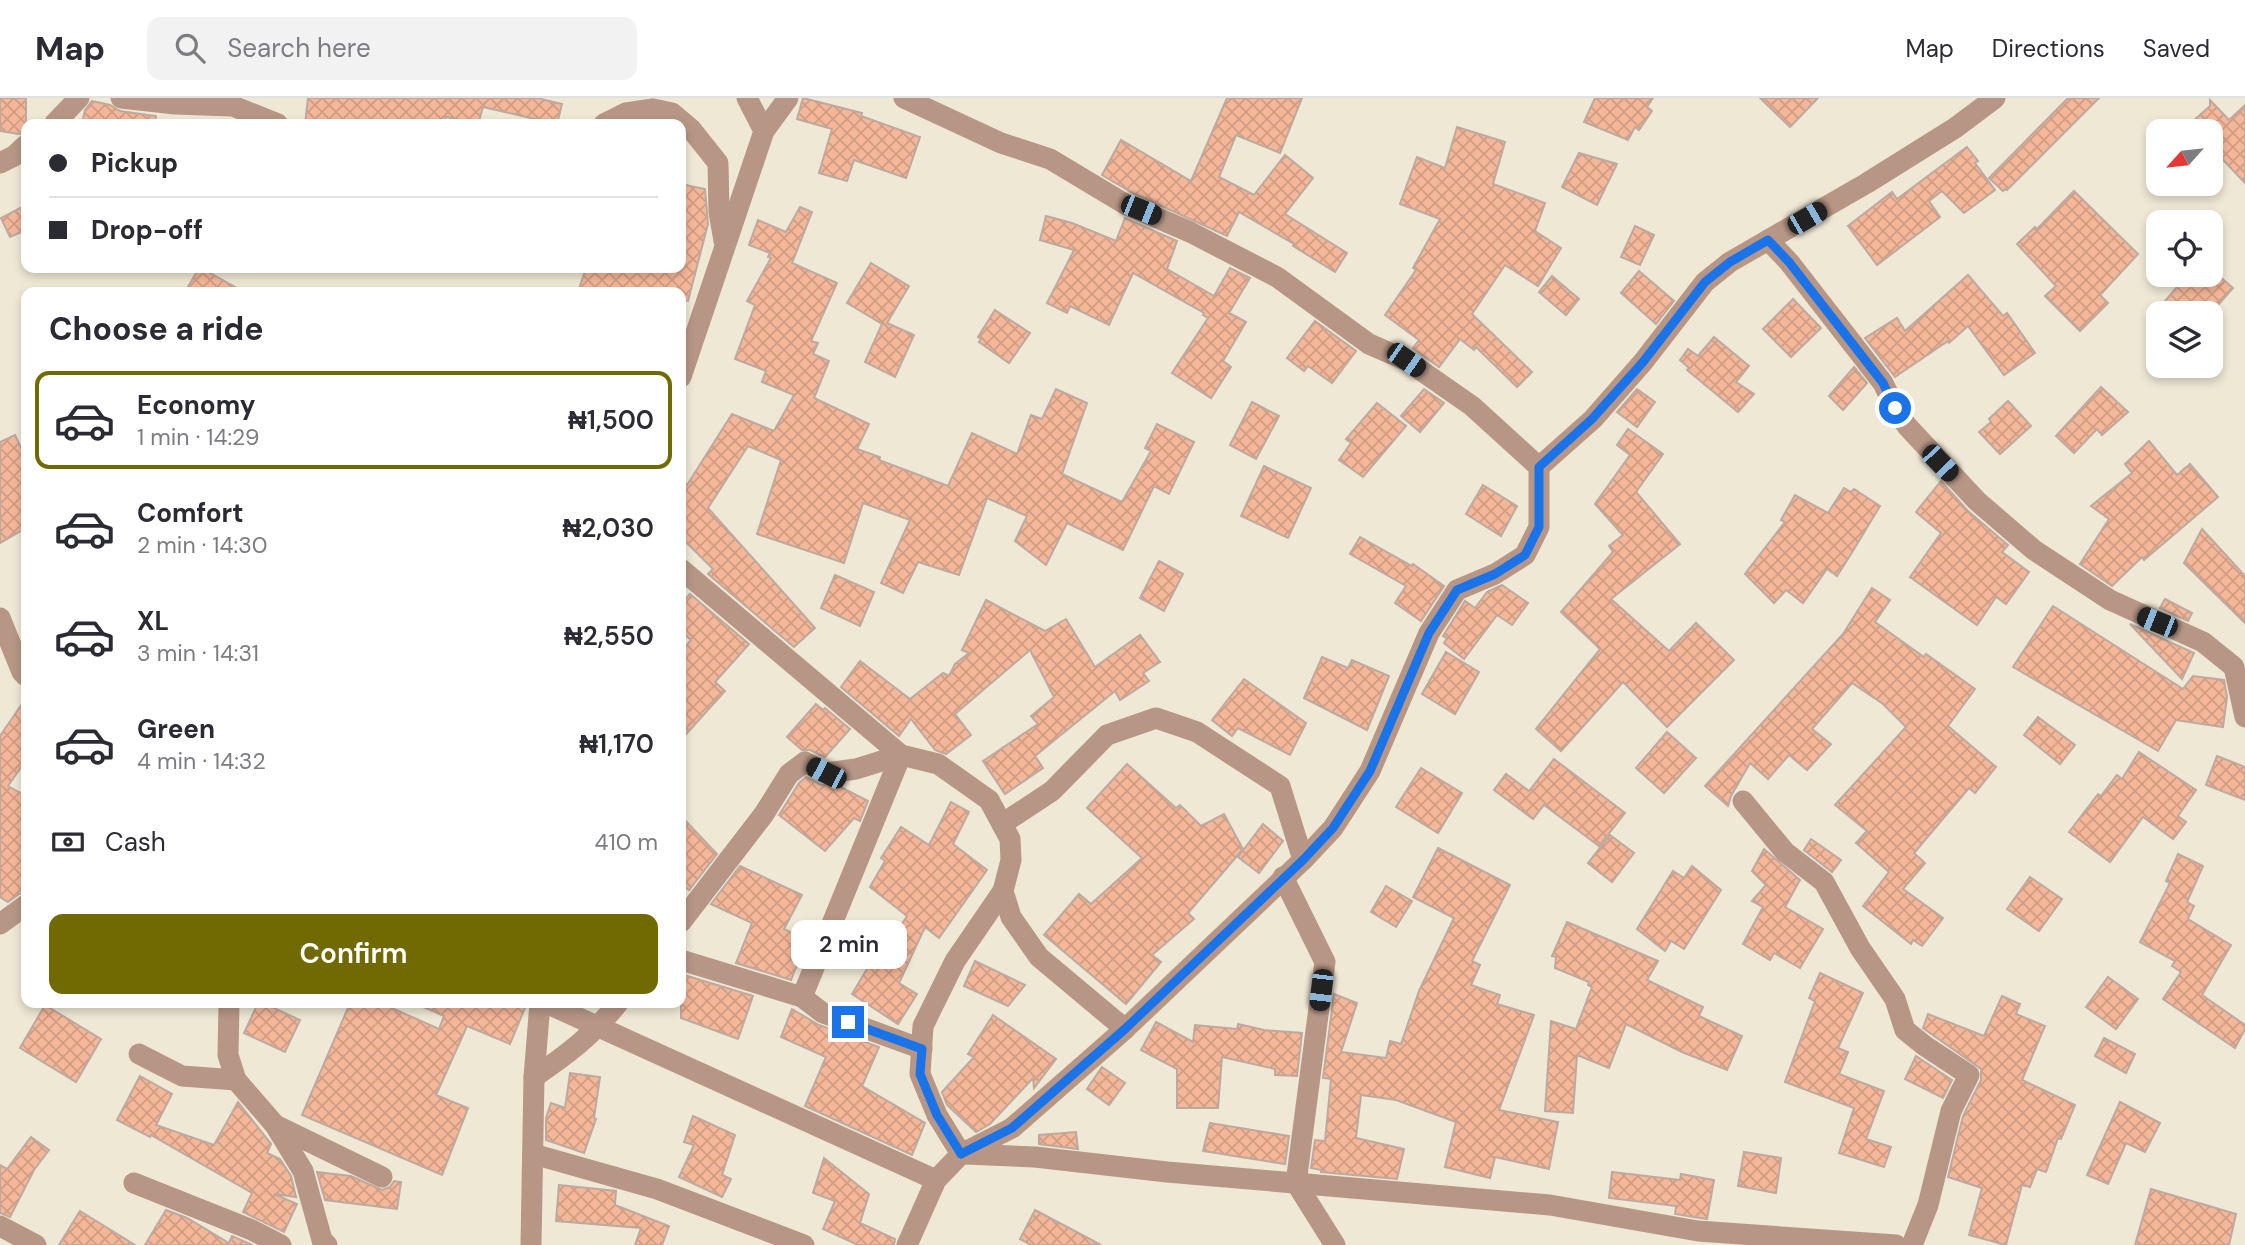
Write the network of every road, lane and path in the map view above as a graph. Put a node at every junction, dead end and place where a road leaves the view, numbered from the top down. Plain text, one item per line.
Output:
1 (79, 98) edge
2 (121, 98) edge
3 (747, 98) edge
4 (788, 98) edge
5 (904, 98) edge
6 (1995, 98) edge
7 (59, 119) edge
8 (266, 119) edge
9 (614, 119) edge
10 (679, 119) edge
11 (686, 125) edge
12 (764, 131) junction
13 (21, 150) edge
14 (0, 163) edge
15 (1768, 240) junction
16 (725, 244) junction
17 (686, 362) edge
18 (1539, 467) junction
19 (686, 573) edge
20 (0, 618) edge
21 (21, 670) edge
22 (2245, 717) edge
23 (901, 755) junction
24 (1744, 802) dead end
25 (1002, 824) junction
26 (1303, 860) junction
27 (1283, 877) junction
28 (1003, 891) junction
29 (21, 909) edge
30 (686, 915) edge
31 (0, 925) edge
32 (686, 962) edge
33 (802, 997) junction
34 (229, 1008) edge
35 (540, 1008) edge
36 (557, 1008) edge
37 (614, 1008) edge
38 (600, 1027) junction
39 (1125, 1029) junction
40 (922, 1049) junction
41 (139, 1054) dead end
42 (534, 1077) junction
43 (236, 1080) junction
44 (275, 1125) junction
45 (533, 1154) junction
46 (961, 1154) junction
47 (382, 1177) dead end
48 (936, 1180) junction
49 (134, 1183) dead end
50 (1296, 1183) junction
51 (0, 1226) edge
52 (318, 1243) edge
53 (36, 1245) edge
54 (281, 1245) edge
55 (531, 1245) edge
56 (804, 1245) edge
57 (907, 1245) edge
58 (1335, 1245) edge
59 (1896, 1245) edge
60 (1912, 1245) edge

1 - 7 street
2 - 8 street
3 - 12 street
4 - 12 street
5 - 18 street
6 - 15 street
9 - 10 street
11 - 16 street
12 - 16 street
13 - 14 street
15 - 18 street
15 - 22 street
16 - 17 street
18 - 26 street
19 - 23 street
20 - 21 street
23 - 25 street
23 - 30 street
23 - 33 street
24 - 60 street
25 - 26 street
25 - 28 street
26 - 27 street
27 - 39 street
27 - 50 street
28 - 39 street
28 - 40 street
29 - 31 street
32 - 33 street
33 - 40 street
34 - 43 street
35 - 42 street
36 - 38 street
37 - 38 street
38 - 42 street
38 - 48 street
39 - 46 street
40 - 46 street
41 - 43 street
42 - 45 street
43 - 44 street
44 - 47 street
44 - 52 street
45 - 55 street
45 - 56 street
46 - 48 street
46 - 50 street
48 - 57 street
49 - 54 street
50 - 58 street
50 - 59 street
51 - 53 street

